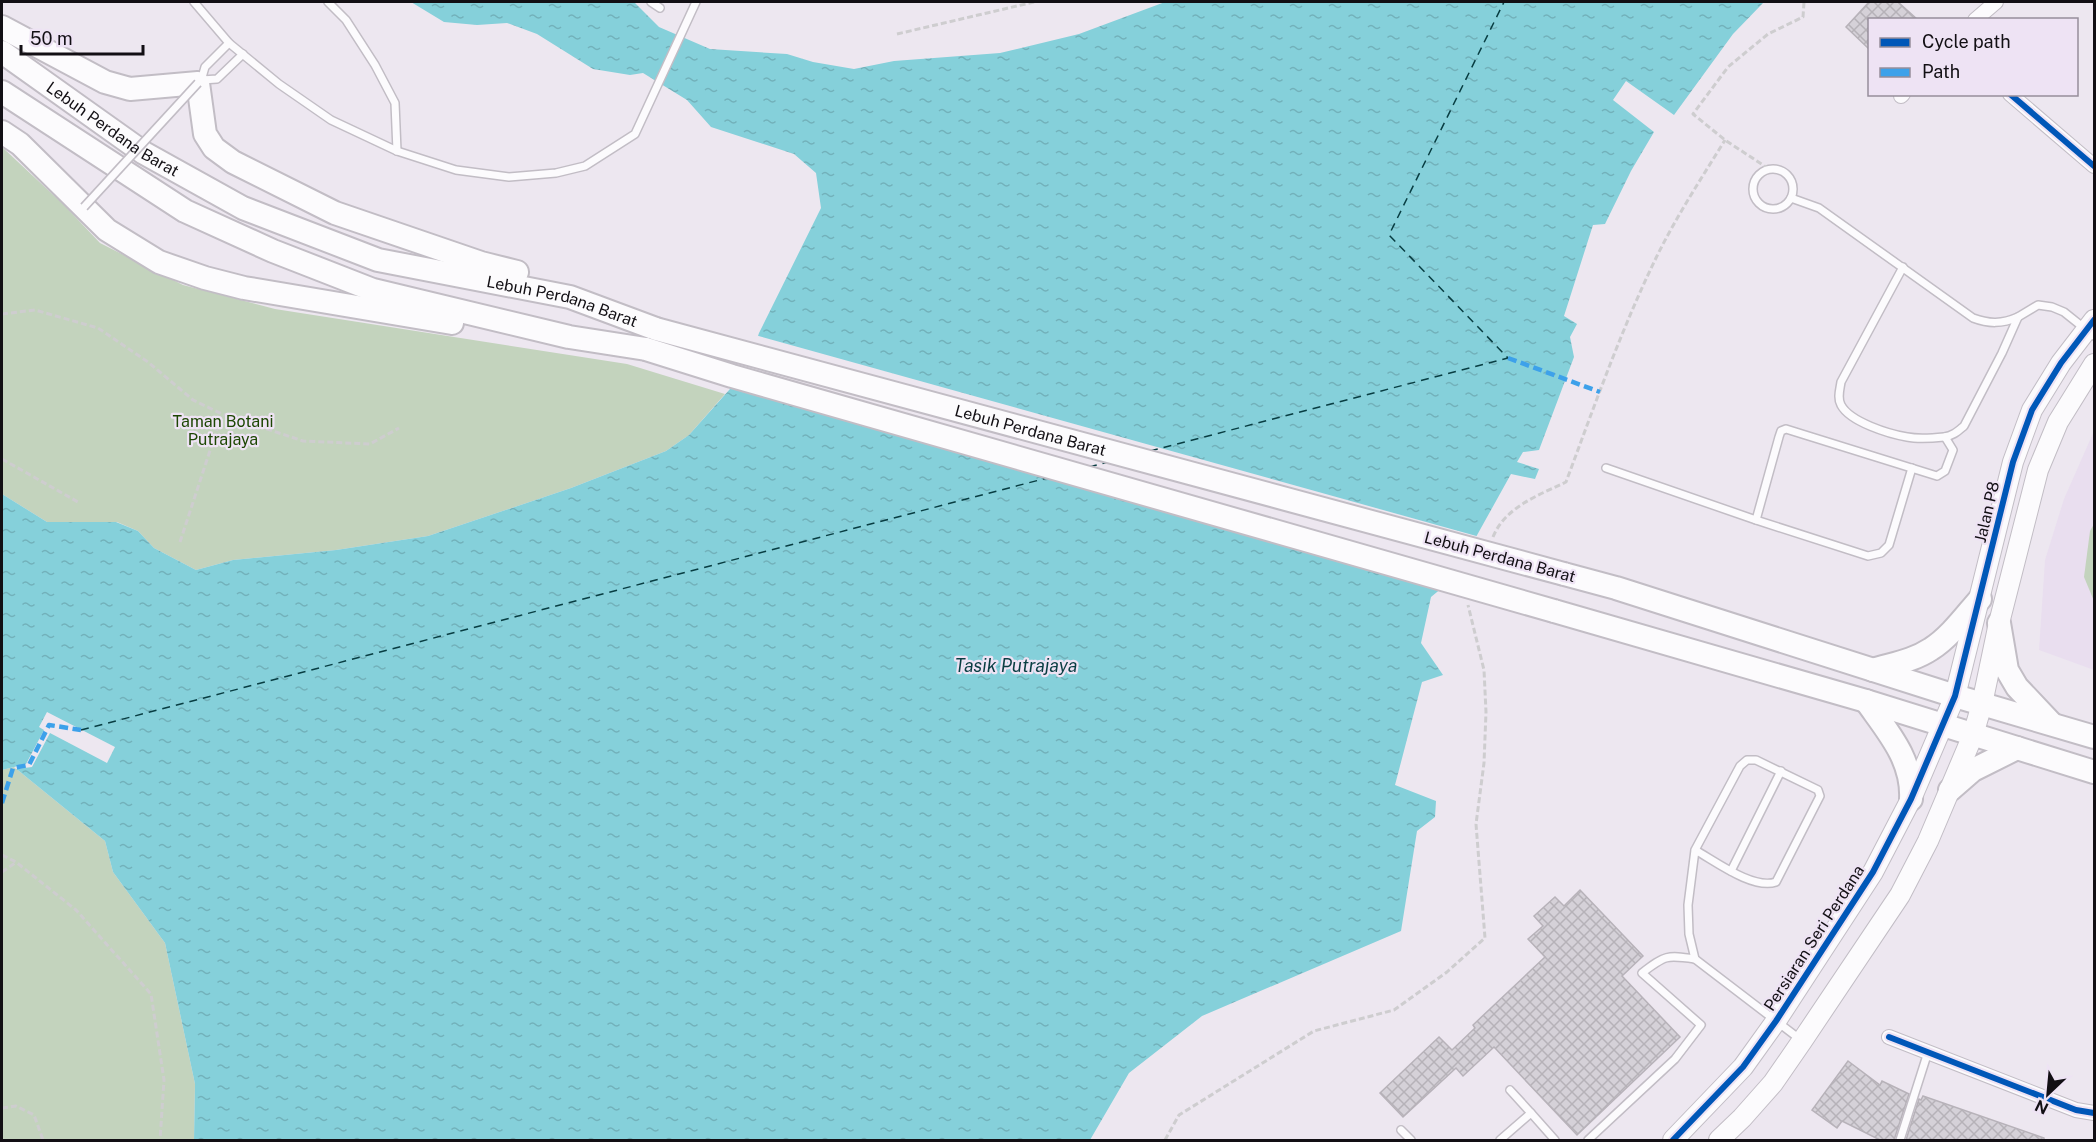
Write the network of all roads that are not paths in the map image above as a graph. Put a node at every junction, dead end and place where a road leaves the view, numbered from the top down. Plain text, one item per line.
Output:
1 (194, 2) edge
2 (328, 2) edge
3 (651, 2) edge
4 (696, 2) edge
5 (1996, 2) edge
6 (660, 8) dead end
7 (1977, 18) edge
8 (5, 29) edge
9 (230, 43) junction
10 (2, 52) edge
11 (243, 54) junction
12 (200, 82) junction
13 (2, 92) edge
14 (2012, 96) edge
15 (2, 132) edge
16 (397, 151) junction
17 (2094, 166) edge
18 (1791, 198) junction
19 (84, 207) junction
20 (1903, 267) junction
21 (570, 297) junction
22 (2018, 317) junction
23 (2092, 328) edge
24 (570, 337) junction
25 (651, 339) junction
26 (2094, 364) edge
27 (1945, 437) junction
28 (1606, 468) dead end
29 (1912, 468) junction
30 (1756, 520) junction
31 (1980, 599) junction
32 (1999, 624) junction
33 (1873, 670) junction
34 (1955, 696) junction
35 (1866, 701) junction
36 (1982, 704) junction
37 (2052, 724) junction
38 (1942, 726) junction
39 (1972, 735) junction
40 (2094, 737) edge
41 (2017, 748) junction
42 (1781, 771) junction
43 (2094, 772) edge
44 (1950, 790) junction
45 (1911, 799) junction
46 (1695, 850) junction
47 (1731, 871) junction
48 (1695, 959) junction
49 (1776, 1021) junction
50 (1890, 1037) dead end
51 (1802, 1041) junction
52 (1928, 1052) junction
53 (1510, 1090) dead end
54 (1531, 1113) junction
55 (2094, 1113) edge
56 (1401, 1130) dead end
57 (1411, 1140) edge
58 (1500, 1140) edge
59 (1555, 1140) edge
60 (1588, 1140) edge
61 (1673, 1140) edge
62 (1719, 1140) edge
63 (1900, 1140) edge

1 - 9 lane
2 - 16 lane
3 - 6 lane
4 - 16 lane
5 - 7 street
8 - 12 main road
9 - 11 lane
9 - 12 lane
10 - 21 main road, Lebuh Perdana Barat
11 - 12 lane
11 - 16 lane
12 - 19 lane, bridge
12 - 21 main road
13 - 24 main road, Lebuh Perdana Barat
14 - 17 street
15 - 19 main road
18 - 18 lane
18 - 20 lane
19 - 24 main road
20 - 22 lane
20 - 27 lane
21 - 25 main road, Lebuh Perdana Barat
22 - 23 lane
22 - 27 lane
23 - 31 street, Jalan P8
24 - 25 main road, Lebuh Perdana Barat
25 - 33 main road, Lebuh Perdana Barat, bridge
25 - 35 main road, Lebuh Perdana Barat, bridge
26 - 32 street
27 - 29 lane
28 - 30 lane
29 - 30 lane
29 - 30 lane
31 - 33 main road
31 - 34 street, Jalan P8
32 - 36 street
32 - 37 main road
33 - 34 main road, Lebuh Perdana Barat
34 - 36 main road, Lebuh Perdana Barat
34 - 38 street, Jalan P8
35 - 38 main road, Lebuh Perdana Barat
35 - 45 main road
36 - 37 main road, Lebuh Perdana Barat
36 - 39 street
37 - 40 main road, Lebuh Perdana Barat
38 - 39 main road, Lebuh Perdana Barat
38 - 45 street, Persiaran Seri Perdana
39 - 41 main road, Lebuh Perdana Barat
39 - 44 street
41 - 43 main road, Lebuh Perdana Barat
41 - 44 main road
42 - 46 lane
42 - 47 lane
42 - 47 lane
44 - 51 street
45 - 49 street, Persiaran Seri Perdana
46 - 47 lane
46 - 48 lane
48 - 49 lane
48 - 60 lane
49 - 51 lane
49 - 61 street, Persiaran Seri Perdana
50 - 52 street
51 - 62 street
52 - 55 street
52 - 63 lane
53 - 54 lane
54 - 58 lane
54 - 59 lane
56 - 57 lane

